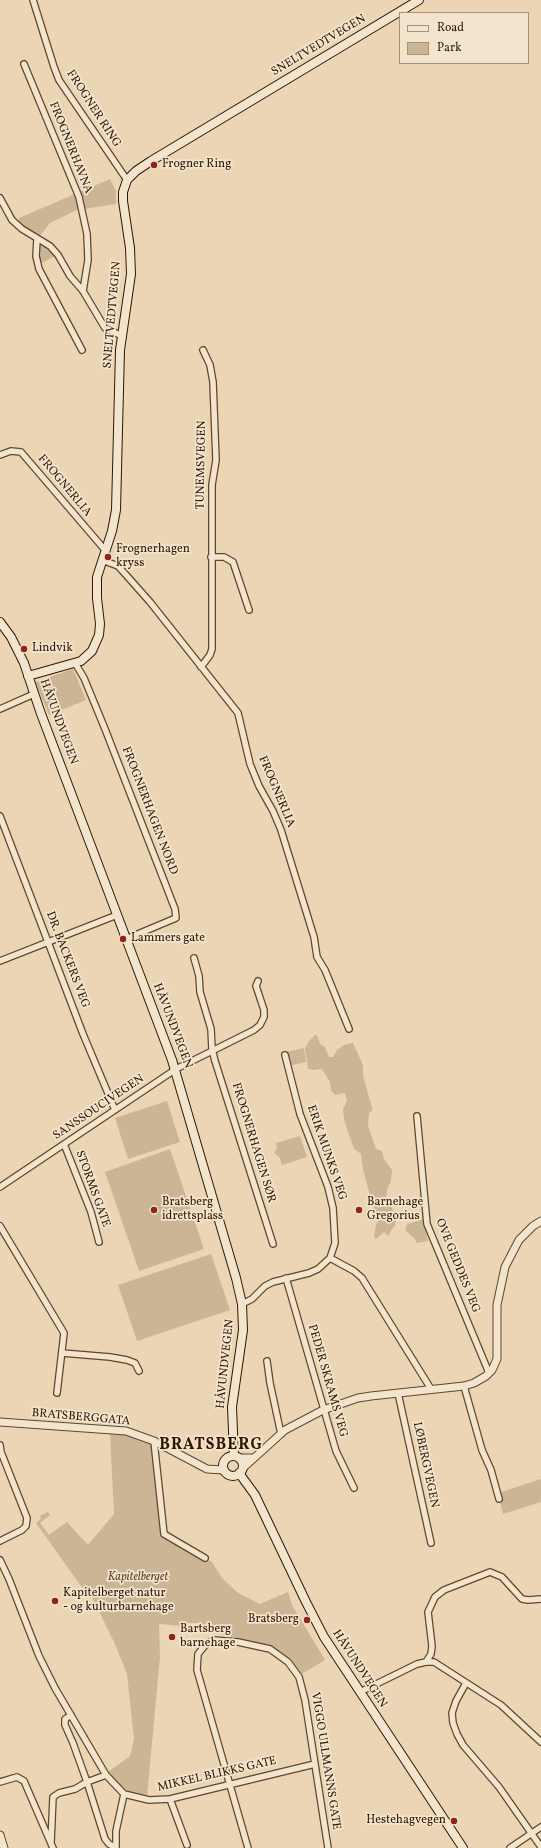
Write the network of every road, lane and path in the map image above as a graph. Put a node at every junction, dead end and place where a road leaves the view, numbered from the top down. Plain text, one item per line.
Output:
1 (33, 0) edge
2 (419, 0) edge
3 (399, 12) edge
4 (399, 12) edge
5 (24, 64) dead end
6 (127, 180) junction
7 (0, 198) edge
8 (37, 239) junction
9 (83, 291) junction
10 (122, 336) junction
11 (82, 350) dead end
12 (203, 350) dead end
13 (0, 455) edge
14 (105, 550) junction
15 (211, 557) junction
16 (102, 560) junction
17 (249, 610) dead end
18 (0, 622) edge
19 (75, 663) junction
20 (201, 667) junction
21 (28, 676) junction
22 (34, 694) junction
23 (0, 709) edge
24 (0, 816) edge
25 (3, 832) edge
26 (117, 915) junction
27 (126, 939) junction
28 (49, 942) junction
29 (194, 958) dead end
30 (0, 961) edge
31 (258, 981) dead end
32 (349, 1029) dead end
33 (212, 1049) junction
34 (285, 1055) dead end
35 (176, 1069) junction
36 (115, 1110) junction
37 (417, 1116) dead end
38 (64, 1144) junction
39 (0, 1187) edge
40 (541, 1221) edge
41 (0, 1226) edge
42 (99, 1242) dead end
43 (272, 1244) dead end
44 (330, 1258) junction
45 (286, 1278) junction
46 (242, 1304) junction
47 (62, 1353) junction
48 (267, 1361) dead end
49 (139, 1370) dead end
50 (489, 1373) junction
51 (464, 1386) junction
52 (431, 1389) junction
53 (58, 1393) dead end
54 (398, 1393) junction
55 (323, 1410) junction
56 (0, 1422) edge
57 (0, 1428) edge
58 (281, 1434) junction
59 (154, 1441) junction
60 (0, 1445) edge
61 (236, 1457) junction
62 (253, 1458) junction
63 (224, 1470) junction
64 (241, 1470) junction
65 (354, 1488) dead end
66 (499, 1499) dead end
67 (0, 1541) edge
68 (431, 1543) dead end
69 (205, 1558) dead end
70 (0, 1560) edge
71 (541, 1599) edge
72 (426, 1662) junction
73 (466, 1683) junction
74 (360, 1692) junction
75 (71, 1715) junction
76 (541, 1742) edge
77 (315, 1764) junction
78 (106, 1775) junction
79 (0, 1782) edge
80 (87, 1782) junction
81 (229, 1784) junction
82 (124, 1794) junction
83 (170, 1799) junction
84 (541, 1827) edge
85 (532, 1834) junction
86 (0, 1835) edge
87 (51, 1842) junction
88 (187, 1845) dead end
89 (541, 1847) edge
90 (4, 1848) edge
91 (53, 1848) edge
92 (248, 1848) edge
93 (328, 1848) edge
94 (463, 1848) edge
95 (510, 1848) edge

1 - 6 street, FROGNER RING
2 - 4 main road, SNELTVEDTVEGEN
3 - 6 main road, SNELTVEDTVEGEN
5 - 9 street, FROGNERHAVNA
6 - 10 main road, SNELTVEDTVEGEN
7 - 8 street
8 - 9 street
8 - 11 street
9 - 10 street
10 - 14 main road, SNELTVEDTVEGEN
12 - 15 street, TUNEMSVEGEN
13 - 14 street, FROGNERLIA
14 - 16 main road, SNELTVEDTVEGEN
15 - 17 street
15 - 20 street, TUNEMSVEGEN
16 - 19 main road, SNELTVEDTVEGEN
16 - 20 street, FROGNERLIA
18 - 21 main road, HÅVUNDVEGEN
19 - 21 main road, SNELTVEDTVEGEN
19 - 27 street, FROGNERHAGEN NORD
20 - 32 street, FROGNERLIA
21 - 22 main road, HÅVUNDVEGEN
22 - 23 street
22 - 26 main road, HÅVUNDVEGEN
24 - 25 street, DR. BACKERS VEG
25 - 28 street, DR. BACKERS VEG
26 - 27 main road, HÅVUNDVEGEN
26 - 28 street
27 - 35 main road, HÅVUNDVEGEN
28 - 30 street
28 - 36 street, DR. BACKERS VEG
29 - 33 street
31 - 33 street, SANSSOUCIVEGEN
33 - 35 street, SANSSOUCIVEGEN
33 - 43 street, FROGNERHAGEN SØR
34 - 44 street, ERIK MUNKS VEG
35 - 36 street, SANSSOUCIVEGEN
35 - 46 main road, HÅVUNDVEGEN
36 - 38 street, SANSSOUCIVEGEN
37 - 50 street, OVE GEDDES VEG
38 - 39 street, SANSSOUCIVEGEN
38 - 42 street, STORMS GATE
40 - 50 street
41 - 47 street
44 - 45 street
44 - 52 street
45 - 46 street
45 - 55 street, PEDER SKRAMS VEG
46 - 61 main road, HÅVUNDVEGEN
47 - 49 street
47 - 53 street
48 - 58 street
50 - 51 street
51 - 52 street
51 - 66 street
52 - 54 street
54 - 55 street
54 - 68 street, LØBERGVEGEN
55 - 58 street
55 - 65 street, PEDER SKRAMS VEG
56 - 57 street
56 - 59 street, BRATSBERGGATA
58 - 62 street
59 - 63 street, BRATSBERGGATA
59 - 69 street
60 - 67 street
61 - 62 street
61 - 63 main road
61 - 64 main road
62 - 64 street
63 - 64 main road
64 - 74 main road, HÅVUNDVEGEN
70 - 75 street
71 - 72 street
72 - 73 street
72 - 74 street
73 - 76 street
73 - 85 street
74 - 94 main road, HÅVUNDVEGEN
75 - 78 street
75 - 80 street
77 - 81 street, MIKKEL BLIKKS GATE
77 - 81 street, VIGGO ULLMANNS GATE
77 - 93 street, VIGGO ULLMANNS GATE
78 - 80 street
78 - 82 street
79 - 87 street
80 - 82 street
80 - 87 street
81 - 83 street, MIKKEL BLIKKS GATE
81 - 92 street
82 - 83 street, MIKKEL BLIKKS GATE
83 - 88 street
84 - 85 street
85 - 89 street
85 - 95 street
86 - 90 street
87 - 91 street

